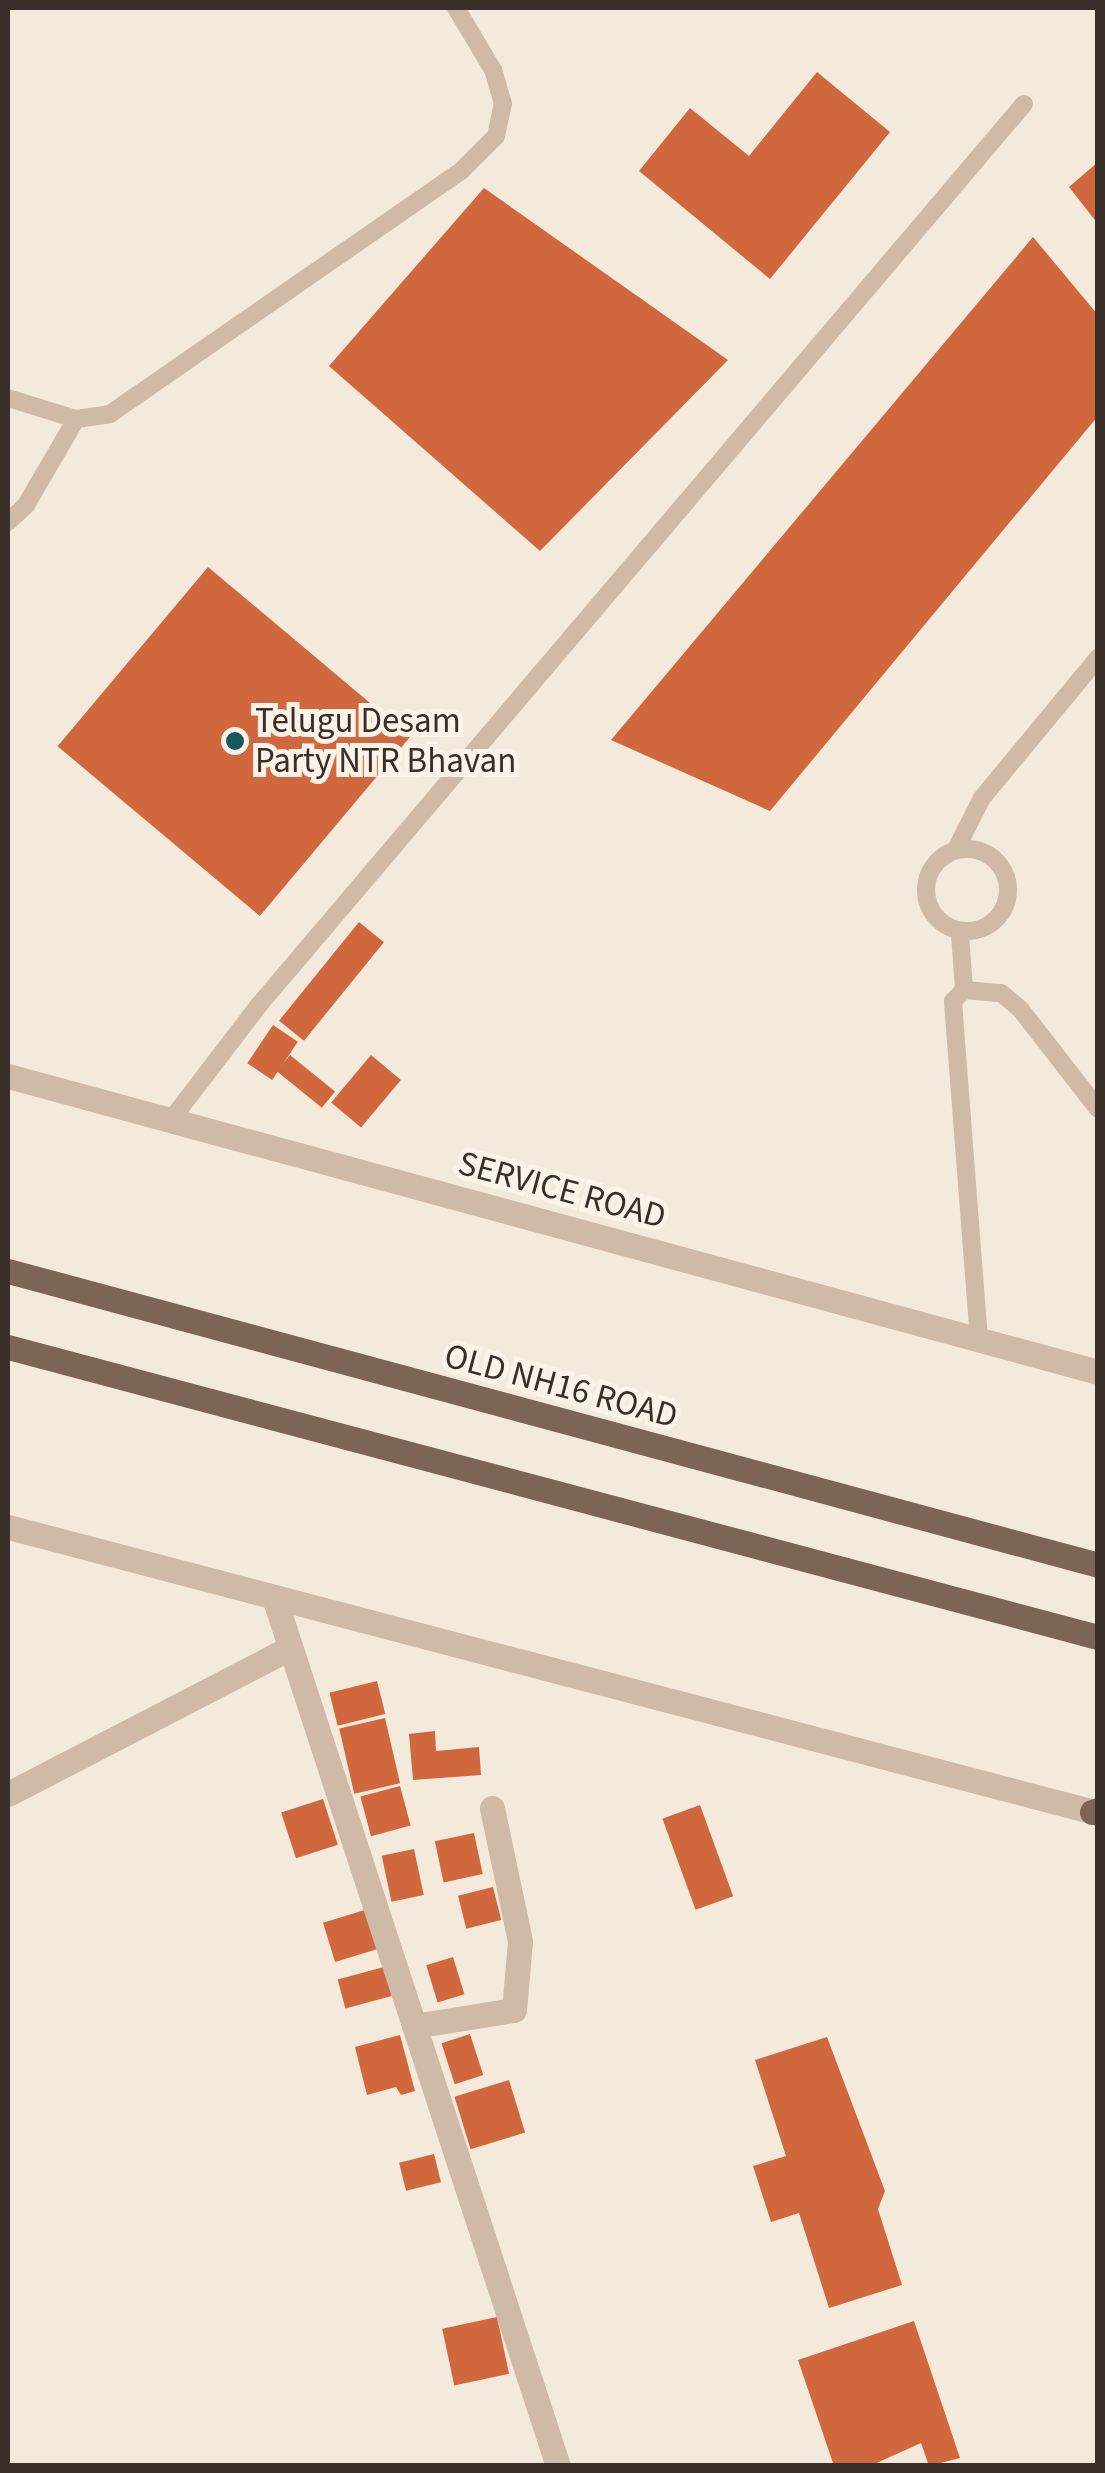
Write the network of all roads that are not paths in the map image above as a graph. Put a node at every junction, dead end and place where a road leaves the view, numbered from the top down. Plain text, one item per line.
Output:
1 (456, 8) edge
2 (1024, 104) dead end
3 (8, 398) edge
4 (76, 419) junction
5 (8, 522) edge
6 (1098, 658) edge
7 (956, 850) junction
8 (960, 934) junction
9 (964, 990) junction
10 (8, 1076) edge
11 (1098, 1109) edge
12 (171, 1120) junction
13 (8, 1271) edge
14 (979, 1340) junction
15 (8, 1347) edge
16 (1098, 1372) edge
17 (8, 1527) edge
18 (1098, 1565) edge
19 (274, 1597) junction
20 (1098, 1637) edge
21 (290, 1648) junction
22 (8, 1794) edge
23 (492, 1808) dead end
24 (1096, 1812) edge
25 (414, 2026) junction
26 (558, 2466) edge

1 - 4 lane
2 - 12 lane
3 - 4 lane
4 - 5 lane
6 - 7 lane
7 - 8 lane
7 - 8 lane
8 - 9 lane
9 - 11 lane
9 - 14 lane
10 - 12 street, SERVICE ROAD
12 - 14 street, SERVICE ROAD
13 - 18 main road, OLD NH16 ROAD
14 - 16 street, SERVICE ROAD
15 - 20 main road
17 - 19 street
19 - 21 street
19 - 24 street
21 - 22 street
21 - 25 street
23 - 25 street
25 - 26 street

